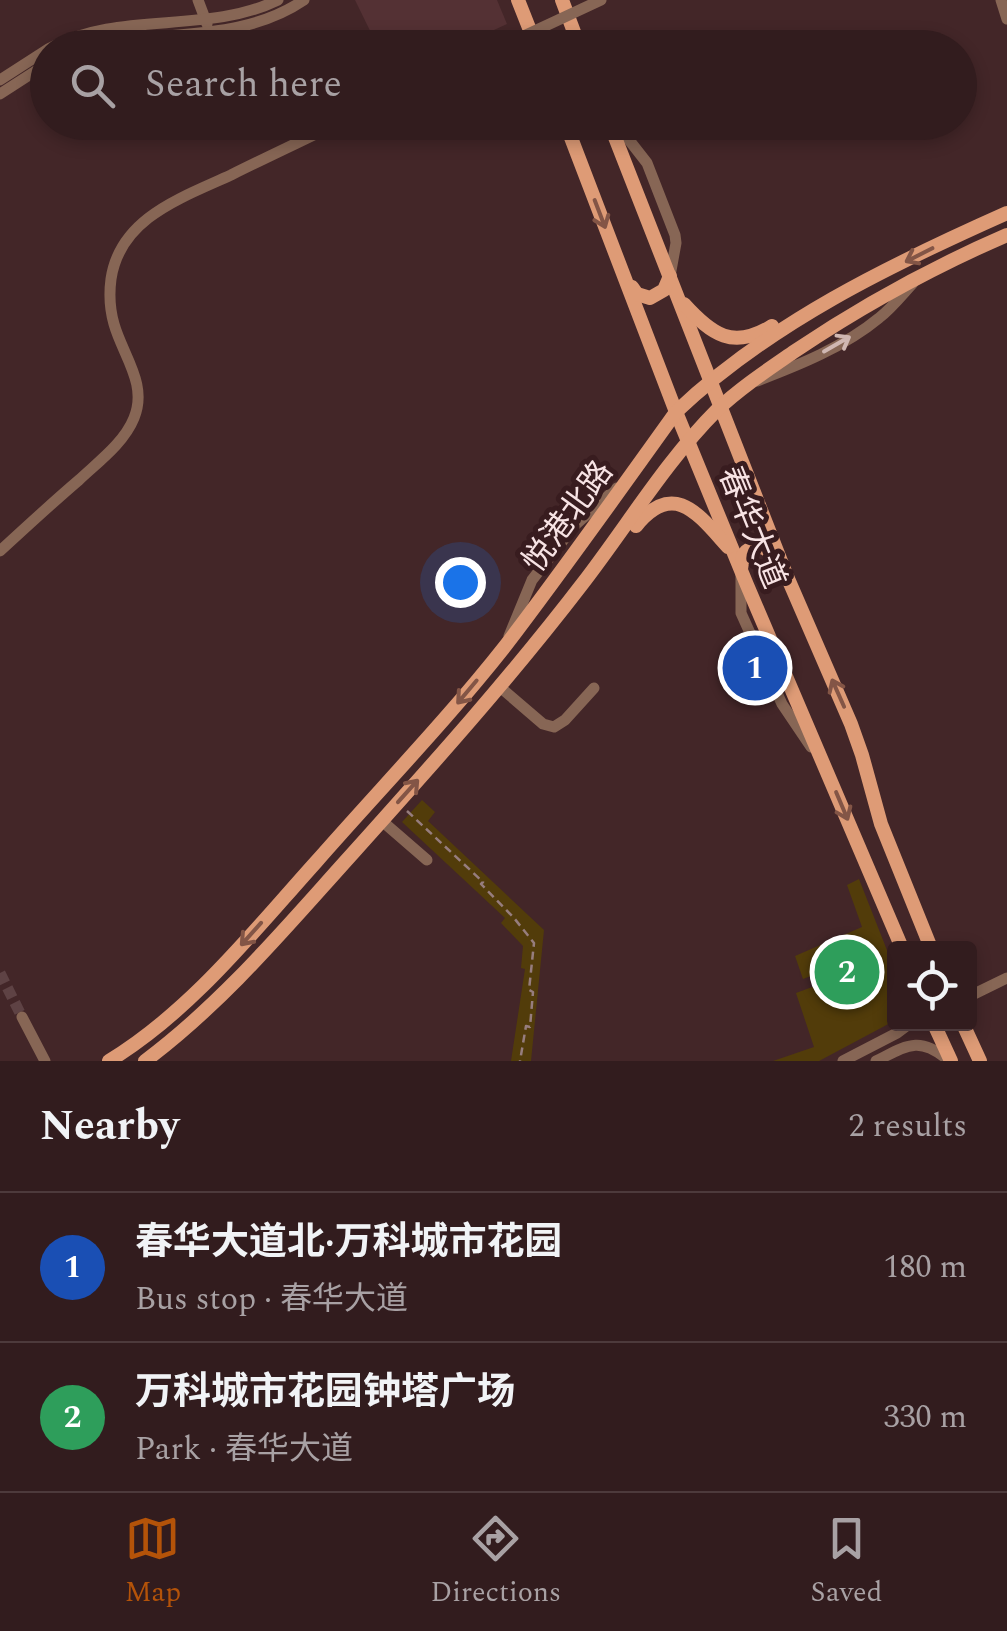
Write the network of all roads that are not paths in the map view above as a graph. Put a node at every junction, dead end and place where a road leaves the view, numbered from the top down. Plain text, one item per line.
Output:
1 (198, 0) edge
2 (278, 0) edge
3 (304, 0) edge
4 (518, 0) edge
5 (562, 0) edge
6 (601, 0) edge
7 (1001, 0) edge
8 (1007, 19) edge
9 (208, 26) junction
10 (98, 30) edge
11 (181, 30) edge
12 (529, 30) edge
13 (537, 30) edge
14 (573, 30) edge
15 (30, 60) edge
16 (30, 75) edge
17 (0, 80) edge
18 (0, 94) edge
19 (303, 140) edge
20 (573, 140) edge
21 (619, 140) edge
22 (1007, 213) edge
23 (1007, 235) edge
24 (670, 276) junction
25 (625, 278) junction
26 (858, 285) junction
27 (678, 296) junction
28 (711, 380) junction
29 (720, 408) junction
30 (676, 412) junction
31 (688, 441) junction
32 (0, 551) edge
33 (734, 554) junction
34 (741, 570) junction
35 (786, 574) junction
36 (582, 585) junction
37 (500, 687) junction
38 (594, 688) dead end
39 (382, 821) junction
40 (427, 860) dead end
41 (899, 941) edge
42 (929, 941) edge
43 (1007, 978) edge
44 (977, 993) edge
45 (22, 1017) tunnel mouth
46 (901, 1031) edge
47 (937, 1031) edge
48 (966, 1031) edge
49 (45, 1061) edge
50 (109, 1061) edge
51 (145, 1061) edge
52 (843, 1061) edge
53 (876, 1061) edge
54 (950, 1061) edge
55 (980, 1061) edge

1 - 9 street
2 - 9 street
3 - 9 street
4 - 12 main road
5 - 14 main road
6 - 13 street, bridge
7 - 8 street
9 - 10 street
9 - 11 street
15 - 17 street
16 - 18 street
19 - 32 street
20 -> 25 main road, 春华大道
21 - 24 main road, 春华大道
22 -> 26 main road, 悦港北路
29 -> 23 main road, 悦港北路
24 - 25 main road
24 - 27 main road, 春华大道
25 - 30 main road, 春华大道
26 - 27 main road
26 - 28 main road, 悦港北路
27 - 28 main road, 春华大道
28 - 29 main road, 春华大道
28 - 30 main road, 悦港北路
29 - 31 main road, 悦港北路
29 - 35 main road, 春华大道
30 - 31 main road, 春华大道
30 -> 50 main road, 悦港北路
31 - 33 main road, 春华大道
31 - 36 main road, 悦港北路
33 - 34 main road, 春华大道
33 - 36 main road
34 - 35 main road
34 -> 41 main road, 春华大道
42 -> 35 main road, 春华大道
36 - 37 main road, 悦港北路
37 - 38 street
39 -> 37 main road, 悦港北路
39 - 40 street
39 - 51 main road, 悦港北路
43 - 44 street
45 - 49 street
46 - 52 street
47 - 54 main road
48 - 55 main road
53 - 54 street

